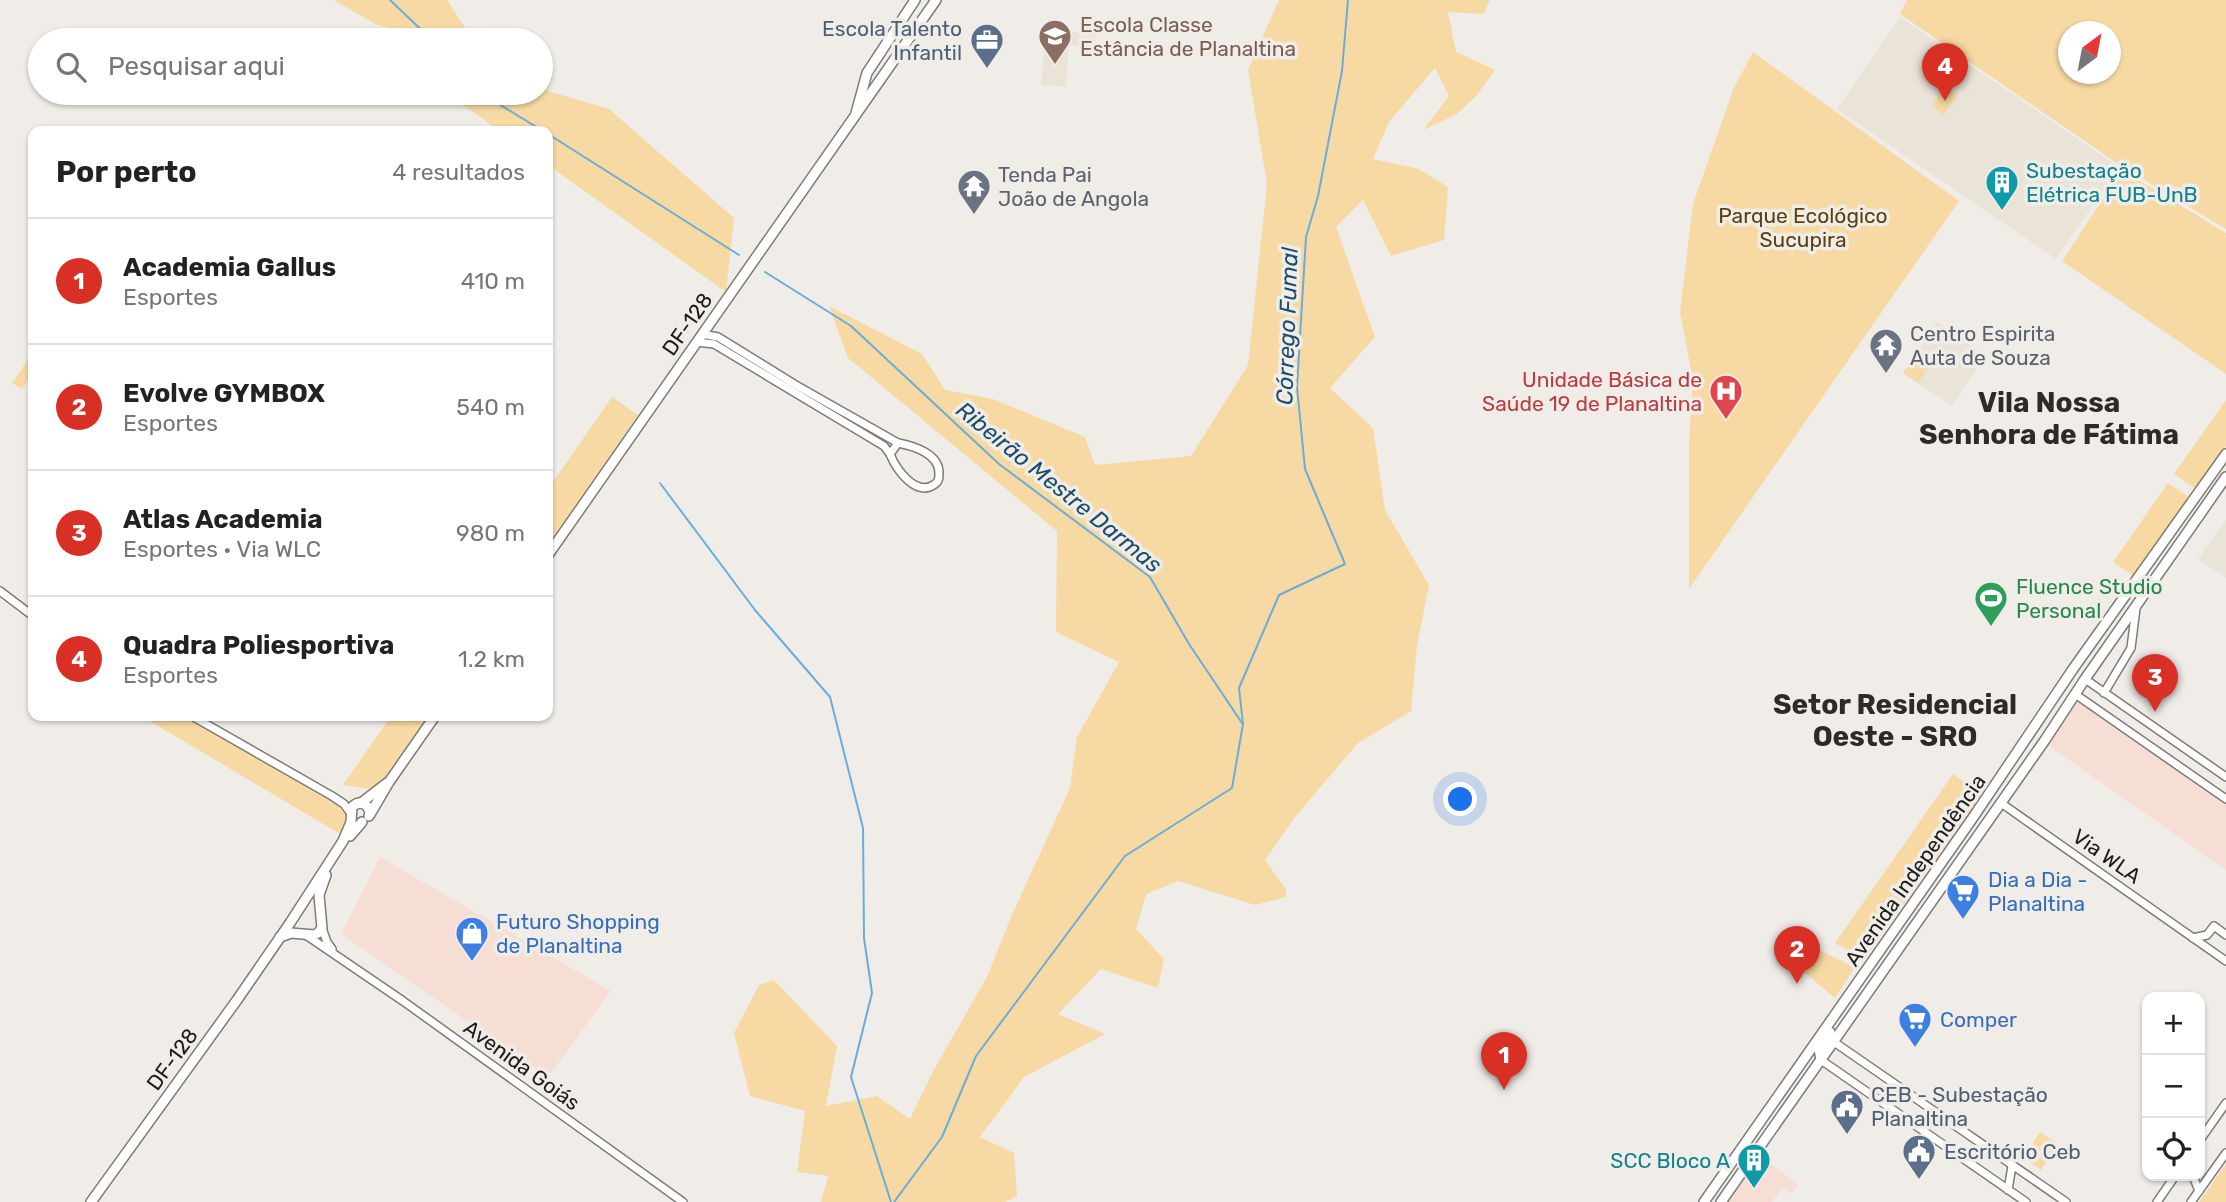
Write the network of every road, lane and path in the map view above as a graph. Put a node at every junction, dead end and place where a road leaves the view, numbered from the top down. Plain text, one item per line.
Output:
1 (915, 0) edge
2 (936, 0) edge
3 (878, 56) junction
4 (891, 66) junction
5 (856, 114) junction
6 (699, 338) junction
7 (838, 414) junction
8 (898, 443) junction
9 (890, 454) junction
10 (2226, 454) edge
11 (2213, 473) junction
12 (2225, 478) edge
13 (2206, 483) junction
14 (2217, 489) junction
15 (553, 548) edge
16 (0, 592) edge
17 (2136, 608) junction
18 (28, 612) edge
19 (2097, 635) junction
20 (2110, 645) junction
21 (2088, 649) junction
22 (2101, 657) junction
23 (2085, 679) junction
24 (2104, 693) junction
25 (2075, 694) junction
26 (201, 721) edge
27 (432, 721) edge
28 (2226, 777) edge
29 (389, 782) junction
30 (332, 796) junction
31 (2226, 799) edge
32 (358, 803) junction
33 (2001, 803) junction
34 (1978, 811) junction
35 (370, 813) junction
36 (351, 816) junction
37 (1991, 817) junction
38 (362, 822) junction
39 (1968, 825) junction
40 (1980, 832) junction
41 (304, 901) junction
42 (318, 904) junction
43 (322, 928) junction
44 (306, 934) junction
45 (2207, 935) junction
46 (2226, 935) edge
47 (280, 937) junction
48 (2193, 938) junction
49 (2207, 948) junction
50 (340, 957) junction
51 (2226, 961) edge
52 (1863, 974) junction
53 (1877, 981) junction
54 (1837, 1011) junction
55 (1834, 1042) junction
56 (1821, 1060) junction
57 (1780, 1093) junction
58 (1774, 1102) junction
59 (1791, 1102) junction
60 (2226, 1102) edge
61 (1784, 1111) junction
62 (2205, 1133) edge
63 (2226, 1153) edge
64 (2012, 1166) junction
65 (2172, 1181) edge
66 (2195, 1181) edge
67 (2008, 1190) junction
68 (2199, 1191) junction
69 (91, 1202) edge
70 (683, 1202) edge
71 (1704, 1202) edge
72 (1721, 1202) edge
73 (2026, 1202) edge
74 (2066, 1202) edge
75 (2157, 1202) edge
76 (2192, 1202) edge

1 - 3 main road, DF-128 / DF-128
2 - 4 main road, DF-128 / DF-128
3 - 4 main road
3 - 5 main road, DF-128 / DF-128
4 - 5 main road, DF-128 / DF-128
5 - 6 main road, DF-128 / DF-128
6 - 7 street
6 - 15 main road, DF-128 / DF-128
7 - 8 street
7 - 9 street
8 - 9 street
8 - 9 street
10 - 11 main road, Avenida Independência
11 - 12 main road
11 - 13 main road, Avenida Independência
12 - 14 main road, Avenida Independência
13 - 14 main road
13 - 19 main road, Avenida Independência
14 - 17 main road, Avenida Independência
16 - 18 street
17 - 20 main road, Avenida Independência
17 - 24 street
19 - 20 main road
19 - 21 main road, Avenida Independência
20 - 22 main road, Avenida Independência
21 - 22 main road
21 - 34 main road, Avenida Independência
22 - 23 main road, Avenida Independência
23 - 24 street
23 - 25 main road, Avenida Independência
24 - 28 street
25 - 31 street
25 - 33 main road, Avenida Independência
26 - 30 street
27 - 29 main road, DF-128
29 - 32 main road, DF-128
29 - 35 main road, DF-128
30 - 32 street
30 - 36 street
32 - 35 main road
32 - 36 main road, DF-128
33 - 37 main road, Avenida Independência
33 - 48 street, Via WLA
34 - 37 main road
34 - 39 main road, Avenida Independência
35 - 38 main road, DF-128
36 - 38 main road
36 - 41 main road, DF-128 / DF-128
37 - 40 main road, Avenida Independência
38 - 42 main road, DF-128
39 - 40 main road
39 - 52 main road, Avenida Independência
40 - 53 main road, Avenida Independência
41 - 42 main road
41 - 44 main road
41 - 47 main road, DF-128 / DF-128
42 - 43 main road, DF-128
43 - 44 main road
43 - 50 street, Avenida Goiás
44 - 47 main road
44 - 50 street, Avenida Goiás
45 - 46 street
45 - 48 street
45 - 49 street
47 - 69 main road, DF-128 / DF-128
48 - 49 street, Via WLA
49 - 51 street, Via WLA
50 - 70 street, Avenida Goiás
52 - 53 main road
52 - 54 main road, Avenida Independência
53 - 55 main road, Avenida Independência
54 - 56 main road
54 - 57 main road, Avenida Independência
55 - 56 main road, Avenida Independência
55 - 64 street
56 - 59 main road, Avenida Independência
56 - 67 street
57 - 58 main road, Avenida Independência
57 - 59 main road
58 - 61 main road
58 - 71 main road, Avenida Independência
59 - 61 main road, Avenida Independência
60 - 62 street
61 - 72 main road, Avenida Independência
63 - 68 street
64 - 67 street
64 - 74 street
65 - 75 street
66 - 68 street
67 - 73 street
68 - 76 street

